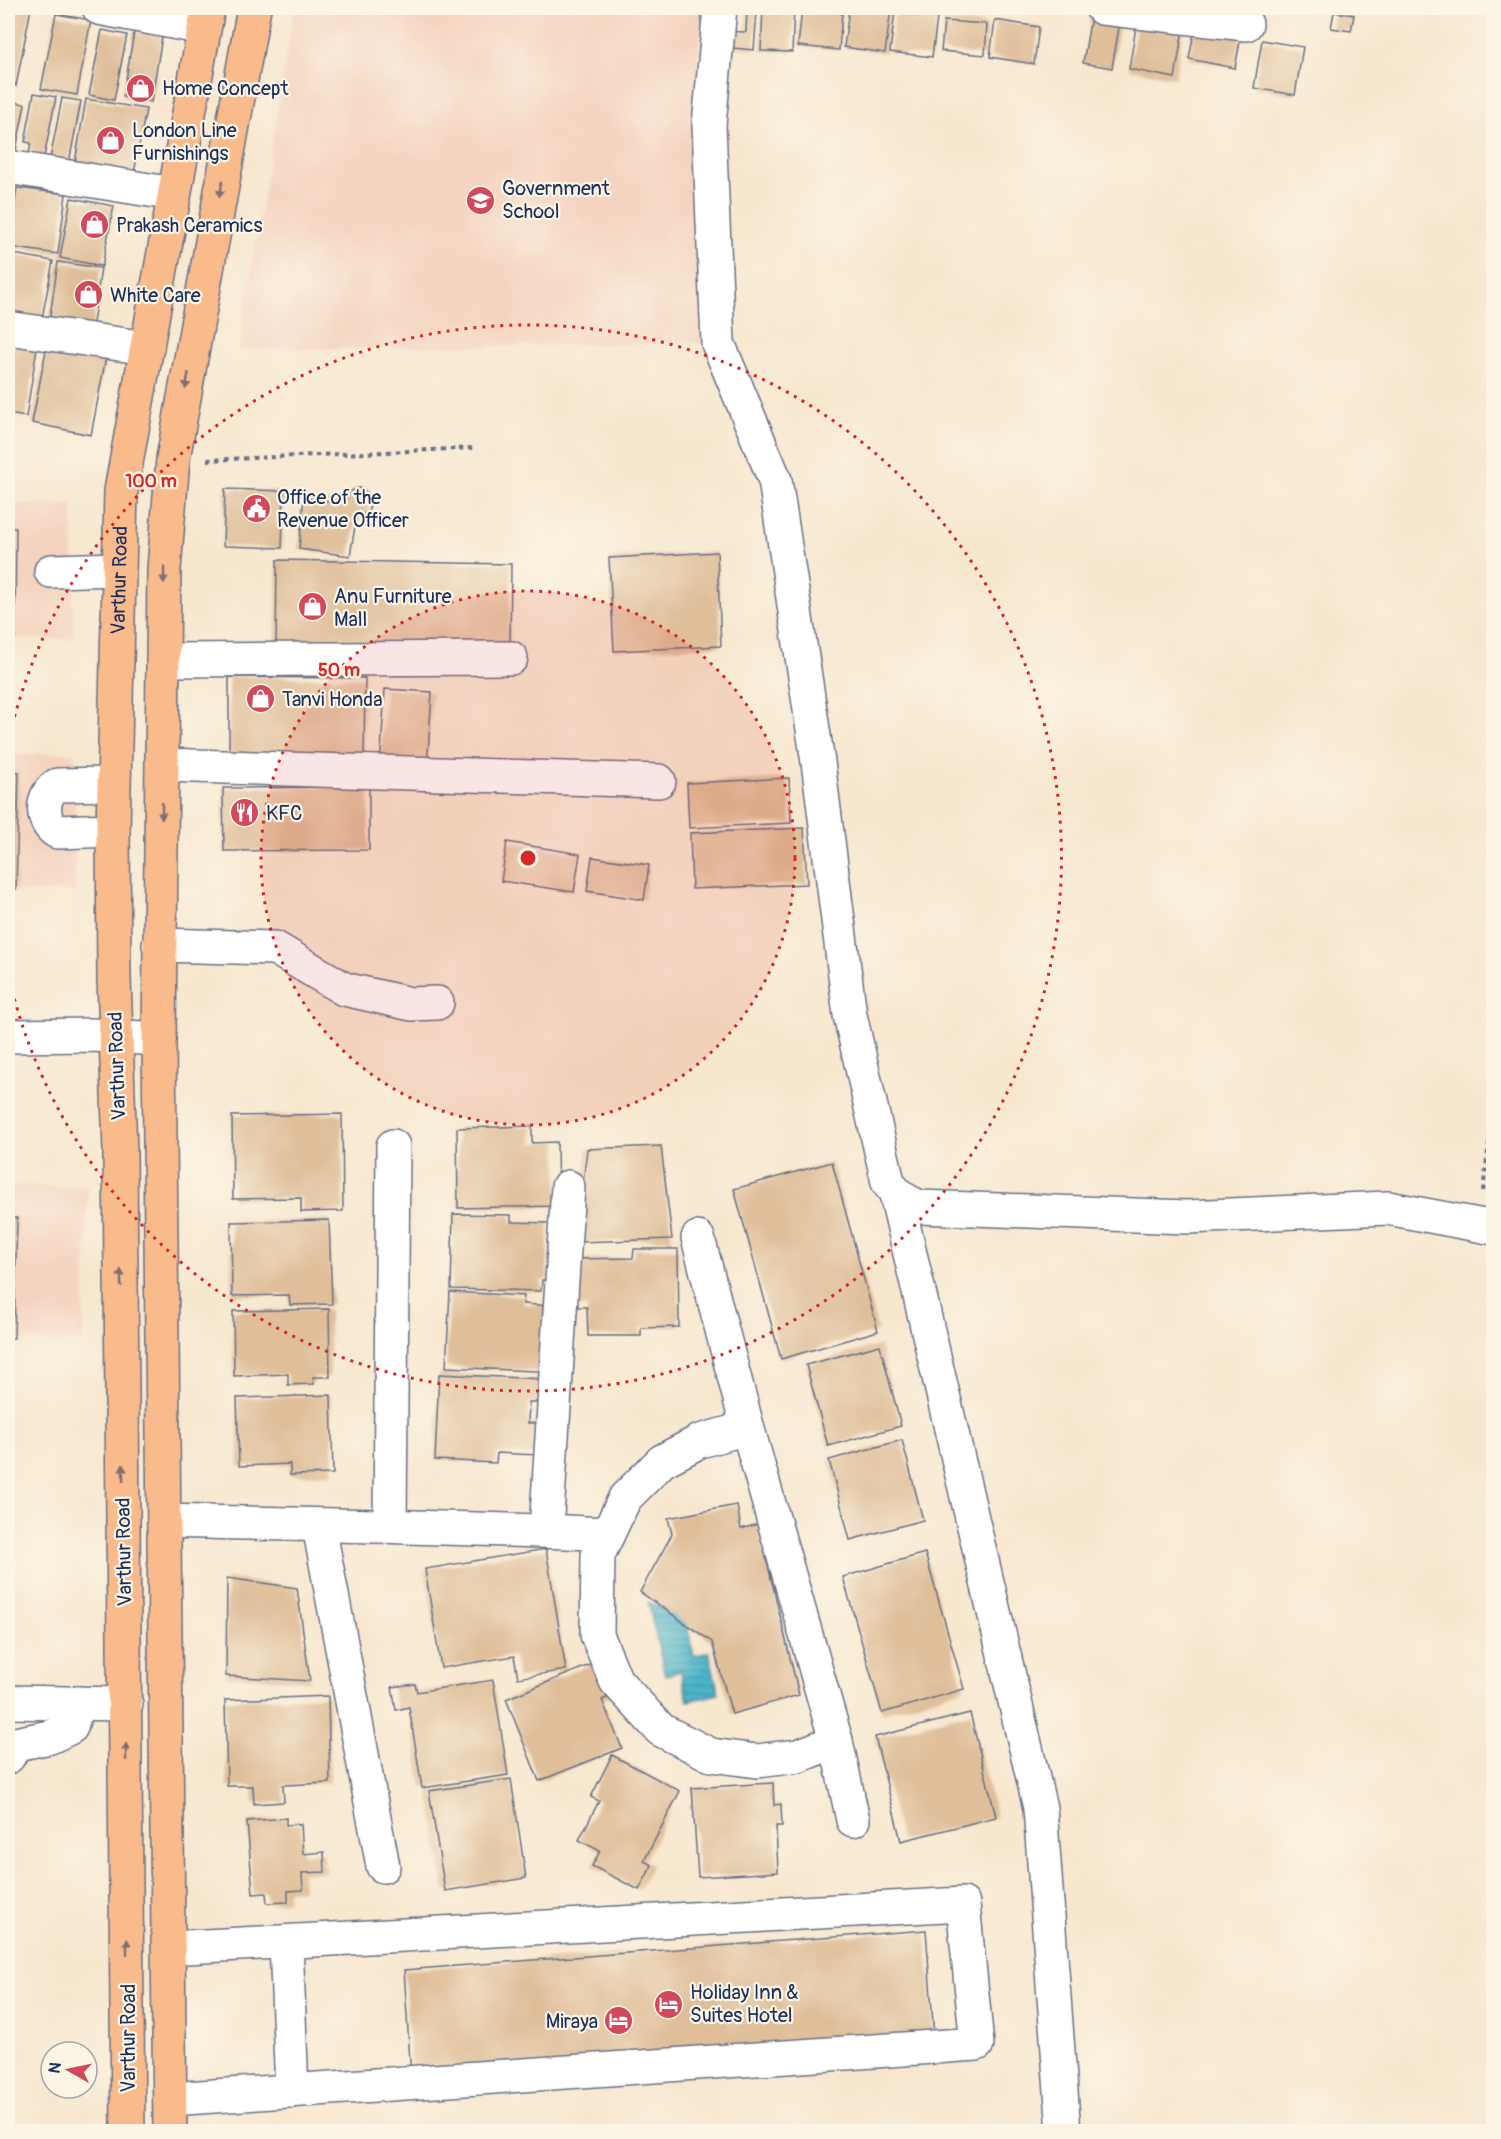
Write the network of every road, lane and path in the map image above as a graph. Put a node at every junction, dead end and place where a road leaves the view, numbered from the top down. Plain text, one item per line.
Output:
1 (99, 8) edge
2 (254, 8) edge
3 (720, 8) edge
4 (1102, 8) edge
5 (206, 18) edge
6 (1246, 24) dead end
7 (8, 167) edge
8 (174, 194) junction
9 (8, 328) edge
10 (147, 348) junction
11 (475, 448) dead end
12 (173, 459) junction
13 (118, 569) junction
14 (51, 571) dead end
15 (511, 658) dead end
16 (164, 660) junction
17 (163, 765) junction
18 (659, 782) dead end
19 (114, 784) junction
20 (113, 830) junction
21 (159, 945) junction
22 (436, 1004) dead end
23 (8, 1036) edge
24 (116, 1037) junction
25 (159, 1039) junction
26 (1494, 1103) edge
27 (393, 1146) dead end
28 (568, 1187) dead end
29 (896, 1194) junction
30 (1486, 1226) edge
31 (698, 1238) dead end
32 (747, 1426) junction
33 (164, 1521) junction
34 (390, 1525) junction
35 (319, 1526) junction
36 (546, 1531) junction
37 (608, 1534) junction
38 (8, 1702) edge
39 (78, 1703) junction
40 (126, 1704) junction
41 (836, 1741) junction
42 (8, 1757) edge
43 (853, 1820) dead end
44 (383, 1866) dead end
45 (286, 1942) junction
46 (169, 1948) junction
47 (292, 2091) junction
48 (170, 2099) junction
49 (128, 2132) edge
50 (170, 2132) edge
51 (1064, 2132) edge

1 - 5 street
2 -> 12 main road, Varthur Road
3 - 29 street
4 - 6 street
5 - 8 main road, Varthur Road
7 - 8 street
8 - 10 main road, Varthur Road
9 - 10 street
10 - 13 main road, Varthur Road
11 - 12 path
12 -> 16 main road, Varthur Road
13 - 14 street
13 - 19 main road, Varthur Road
15 - 16 street
16 - 17 main road, Varthur Road
17 - 18 street
17 -> 21 main road, Varthur Road
19 - 20 main road, Varthur Road
19 - 20 street
20 - 24 main road, Varthur Road
21 - 22 street
21 - 25 main road, Varthur Road
23 - 24 street
24 - 25 street
40 -> 24 main road, Varthur Road
25 - 33 main road, Varthur Road
26 - 30 path
27 - 34 street
28 - 36 street
29 - 30 street
29 - 51 street
31 - 32 street
32 - 37 street
32 - 41 street
33 - 35 street
33 - 46 main road, Varthur Road
34 - 35 street
34 - 36 street
35 - 44 street
36 - 37 street
37 - 41 street
38 - 39 street
39 - 40 street
39 - 42 street
49 -> 40 main road, Varthur Road
41 - 43 street
45 - 46 street
45 - 47 street
45 - 47 street
46 - 48 main road, Varthur Road
47 - 48 street
48 - 50 main road, Varthur Road

